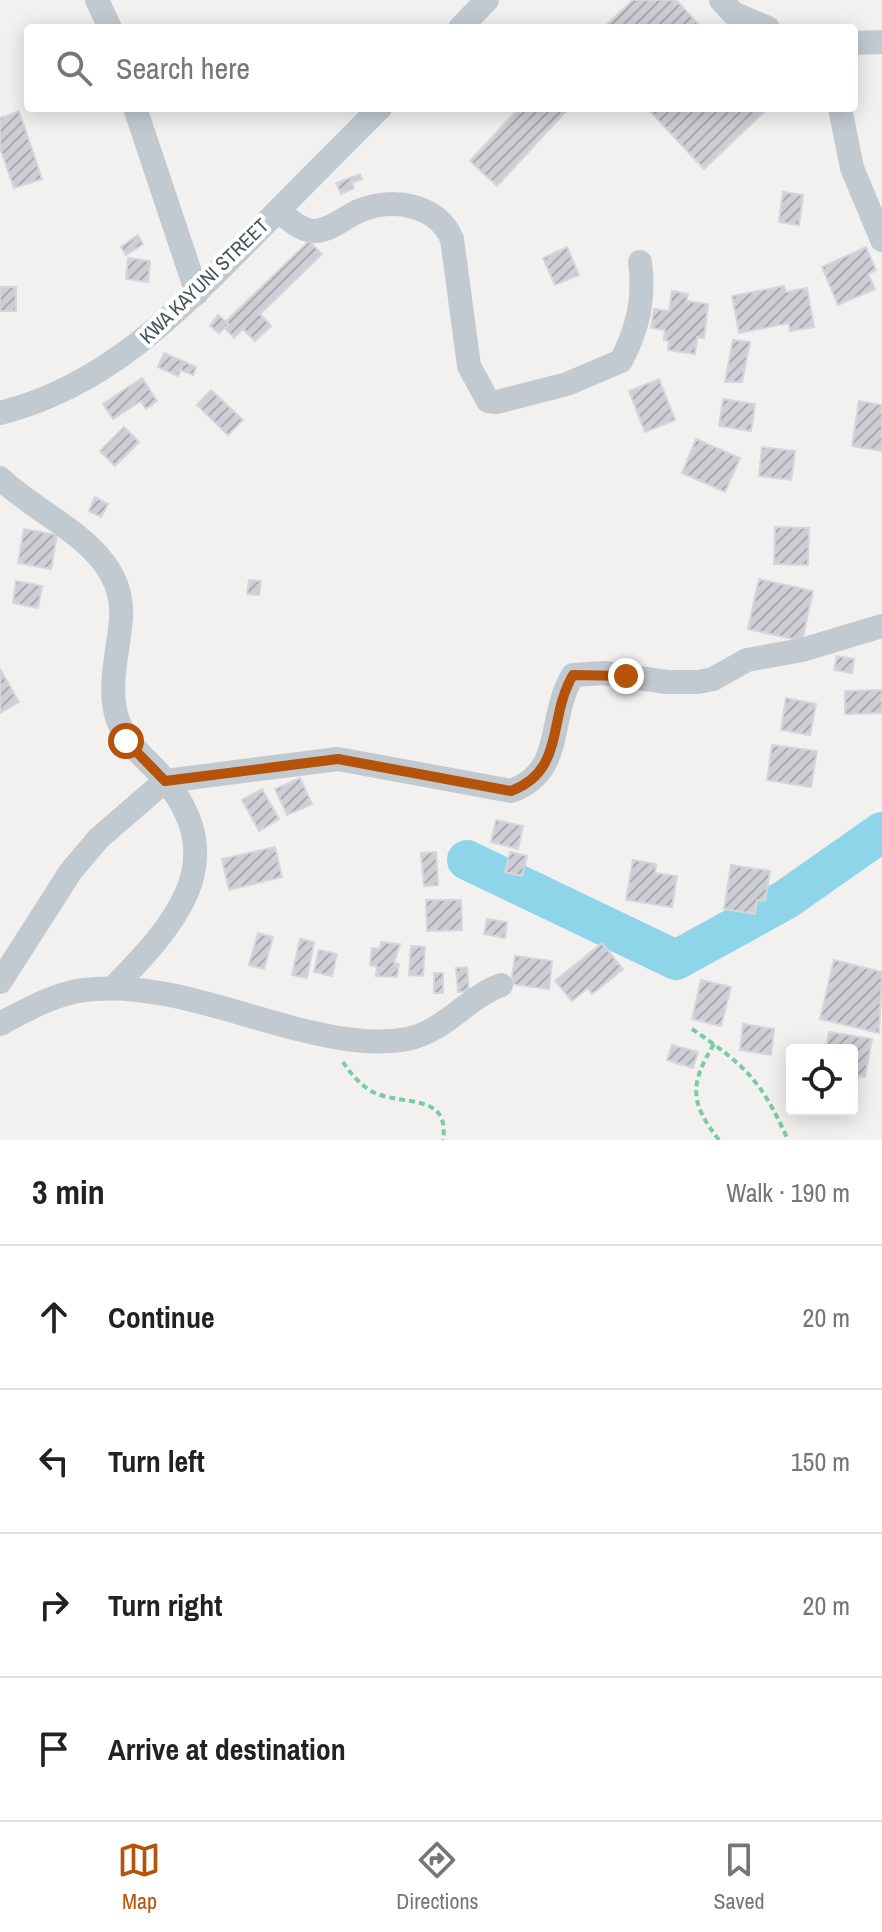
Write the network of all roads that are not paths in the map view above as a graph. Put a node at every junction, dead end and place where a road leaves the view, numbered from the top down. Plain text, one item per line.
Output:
1 (97, 0) edge
2 (487, 0) edge
3 (721, 0) edge
4 (108, 24) edge
5 (464, 24) edge
6 (759, 24) edge
7 (882, 42) edge
8 (858, 43) edge
9 (136, 112) edge
10 (376, 112) edge
11 (841, 112) edge
12 (278, 211) junction
13 (882, 240) edge
14 (640, 262) dead end
15 (197, 293) junction
16 (0, 413) edge
17 (0, 478) edge
18 (882, 626) edge
19 (165, 781) junction
20 (0, 982) edge
21 (501, 985) dead end
22 (113, 988) junction
23 (0, 1024) edge

1 - 4 street
2 - 5 street
3 - 6 street
7 - 8 street
9 - 15 street
10 - 12 street, KWA KAYUNI STREET
11 - 13 street
12 - 14 street
12 - 15 street, KWA KAYUNI STREET
15 - 16 street, KWA KAYUNI STREET
17 - 19 street
18 - 19 street
19 - 20 street
19 - 22 street
21 - 22 street
22 - 23 street

